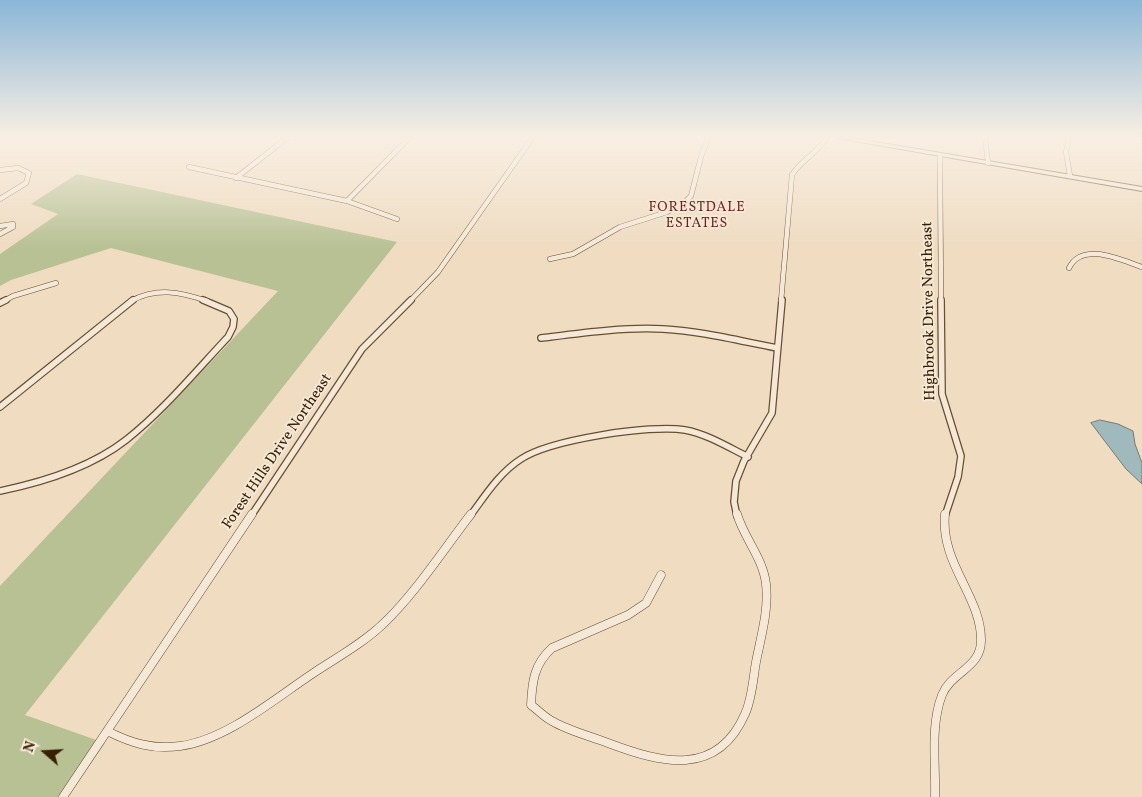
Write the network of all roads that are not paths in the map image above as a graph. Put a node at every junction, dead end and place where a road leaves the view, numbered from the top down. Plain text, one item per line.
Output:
1 (29, 174) edge
2 (220, 174) edge
3 (241, 174) edge
4 (373, 174) edge
5 (507, 174) edge
6 (697, 174) edge
7 (792, 174) edge
8 (940, 174) edge
9 (1059, 174) edge
10 (1070, 176) joint
11 (236, 178) junction
12 (1142, 189) edge
13 (0, 199) edge
14 (347, 201) junction
15 (398, 218) dead end
16 (0, 226) edge
17 (0, 234) edge
18 (550, 259) dead end
19 (1142, 267) edge
20 (1069, 268) dead end
21 (56, 283) dead end
22 (0, 303) edge
23 (541, 338) dead end
24 (778, 348) junction
25 (0, 407) edge
26 (748, 458) junction
27 (0, 490) edge
28 (660, 575) dead end
29 (107, 731) junction
30 (63, 797) edge
31 (935, 797) edge

1 - 13 street
2 - 11 street
3 - 11 street
4 - 14 street
5 - 29 street, Forest Hills Drive Northeast
6 - 18 street
7 - 24 street
8 - 31 street, Highbrook Drive Northeast
9 - 10 street
10 - 12 street
11 - 14 street
14 - 15 street
16 - 17 street
19 - 20 street
21 - 22 street
23 - 24 street
24 - 26 street
25 - 27 street
26 - 28 street
26 - 29 street
29 - 30 street, Forest Hills Drive Northeast

